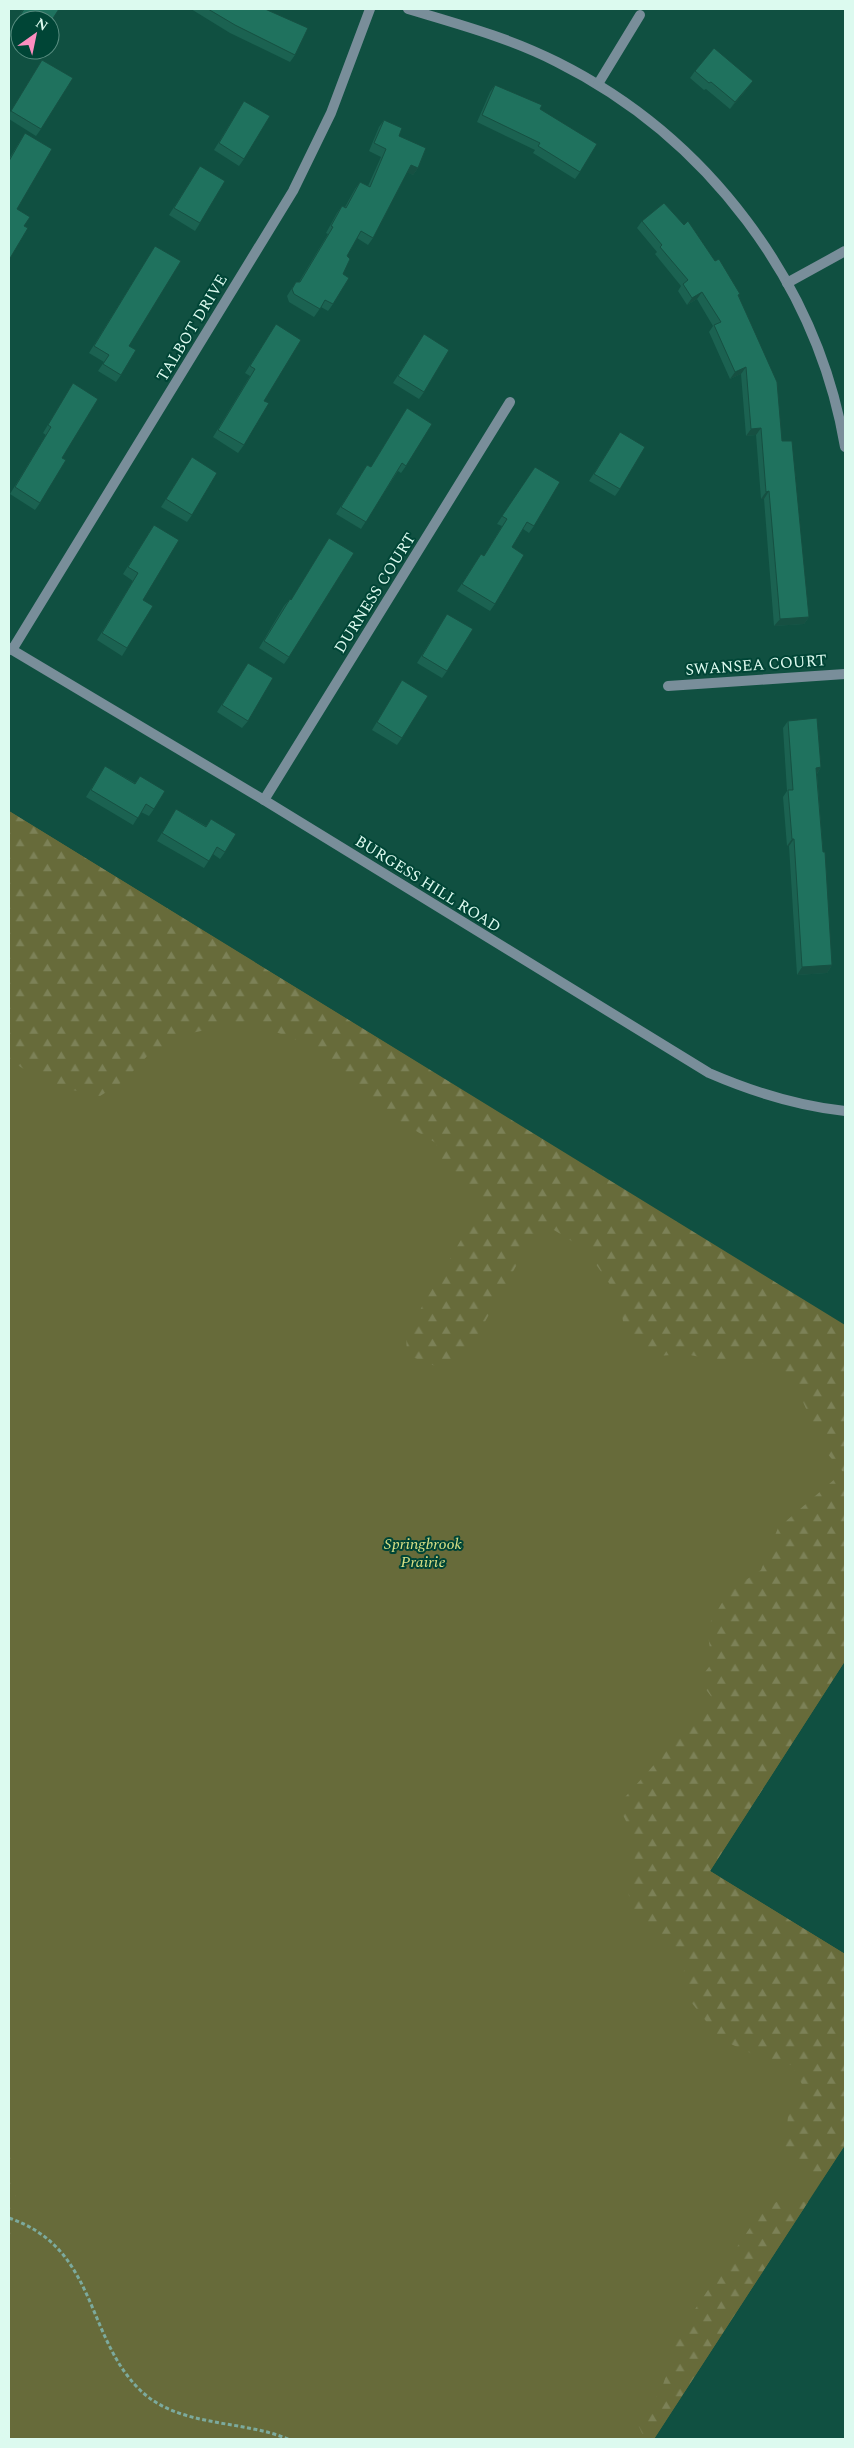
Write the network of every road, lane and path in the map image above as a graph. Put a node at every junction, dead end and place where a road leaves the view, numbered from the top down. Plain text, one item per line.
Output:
1 (370, 9) edge
2 (408, 9) edge
3 (640, 15) dead end
4 (598, 84) junction
5 (845, 251) edge
6 (787, 283) junction
7 (510, 402) dead end
8 (845, 447) edge
9 (10, 649) edge
10 (845, 674) edge
11 (668, 686) dead end
12 (264, 800) junction
13 (845, 1111) edge
14 (9, 2218) edge
15 (288, 2439) edge

1 - 9 street, TALBOT DRIVE
2 - 4 street
3 - 4 street
4 - 6 street
5 - 6 street
6 - 8 street
7 - 12 street, DURNESS COURT
9 - 12 street, BURGESS HILL ROAD
10 - 11 street, SWANSEA COURT
12 - 13 street, BURGESS HILL ROAD
14 - 15 path

